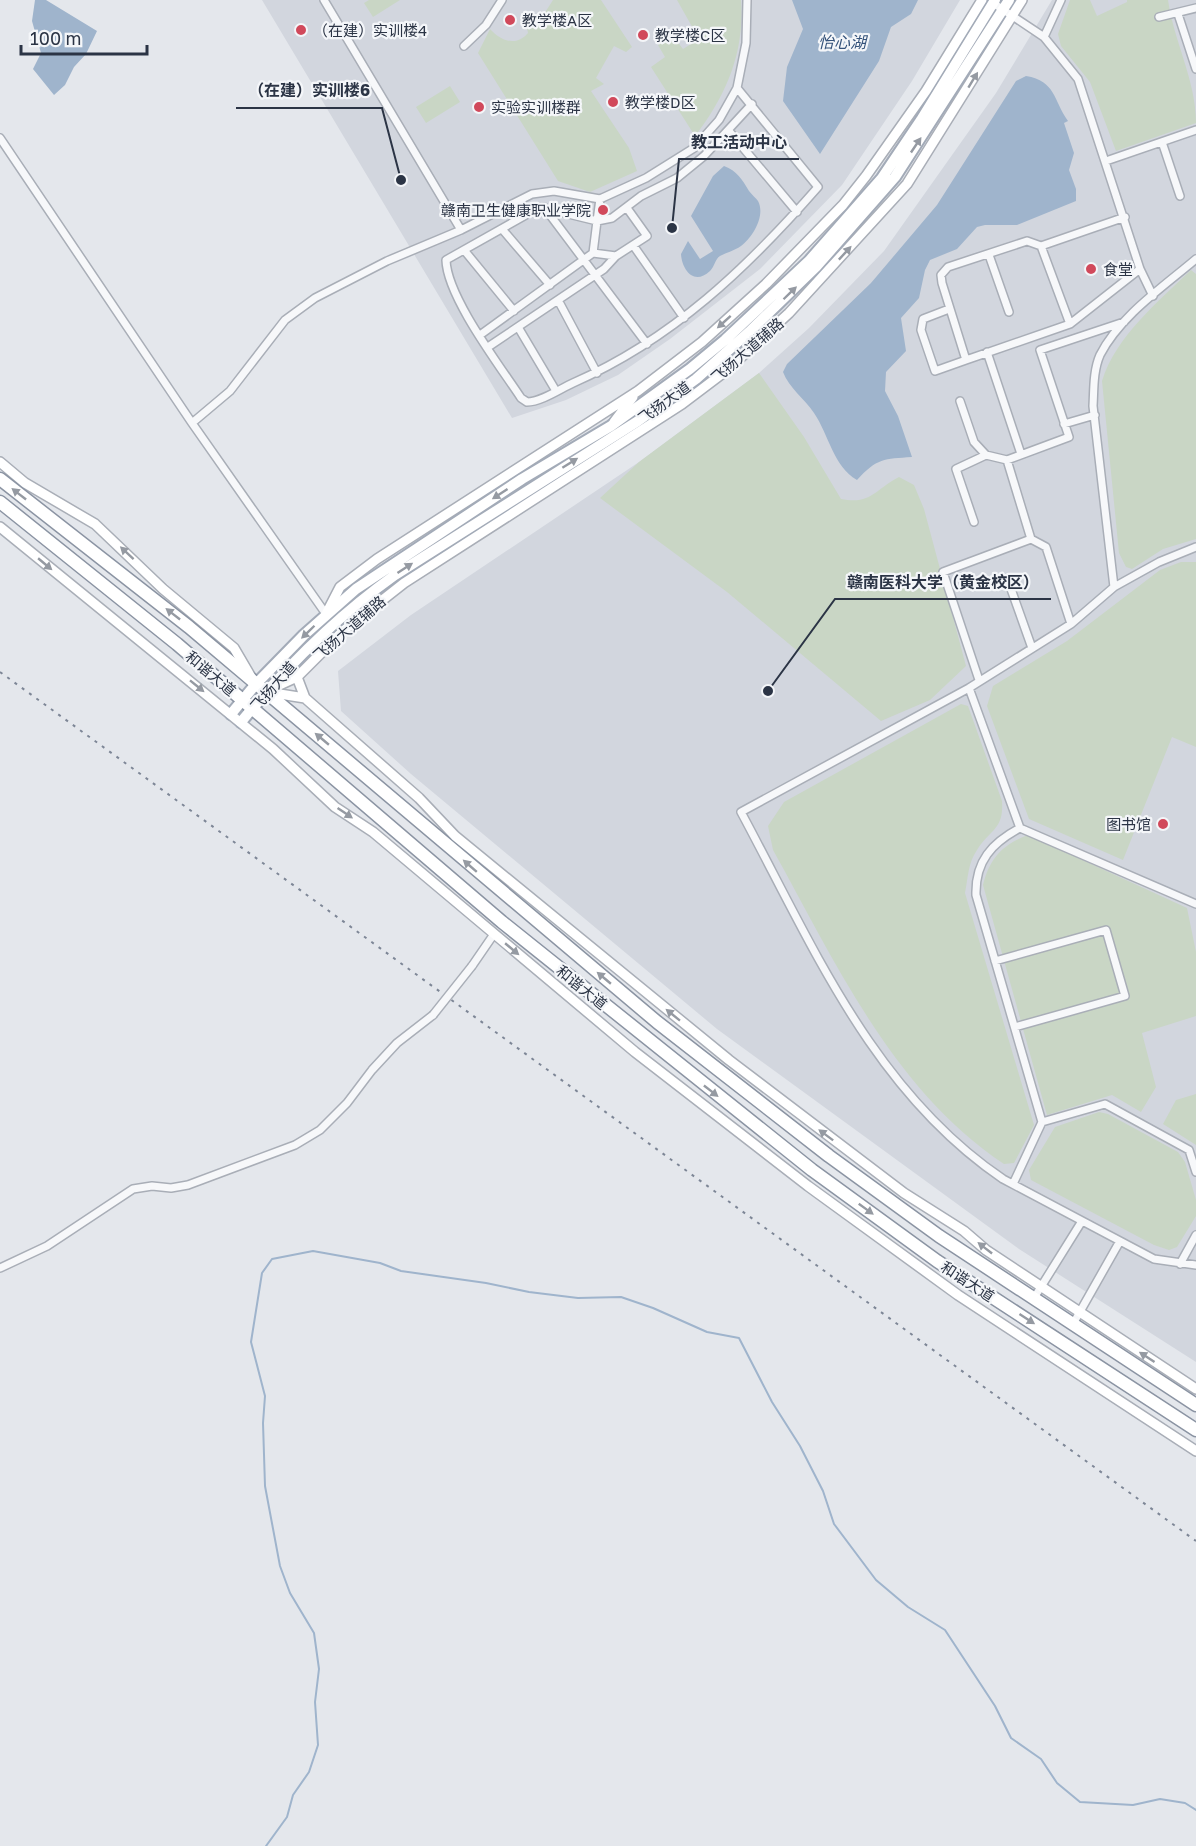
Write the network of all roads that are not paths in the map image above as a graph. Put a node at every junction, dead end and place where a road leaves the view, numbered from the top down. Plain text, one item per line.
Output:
1 (324, 0) edge
2 (502, 0) edge
3 (747, 0) edge
4 (1022, 0) edge
5 (1061, 0) edge
6 (990, 1) edge
7 (1008, 8) edge
8 (1196, 8) edge
9 (1178, 14) junction
10 (1159, 17) dead end
11 (1044, 37) junction
12 (464, 46) dead end
13 (955, 64) junction
14 (1196, 69) edge
15 (737, 88) junction
16 (926, 91) junction
17 (952, 92) junction
18 (752, 104) junction
19 (946, 124) junction
20 (1196, 130) edge
21 (729, 131) junction
22 (0, 138) edge
23 (893, 141) junction
24 (1162, 142) junction
25 (1106, 161) junction
26 (882, 178) junction
27 (1180, 196) dead end
28 (600, 199) junction
29 (544, 207) junction
30 (627, 208) junction
31 (797, 212) junction
32 (1125, 217) junction
33 (597, 221) junction
34 (502, 229) junction
35 (461, 230) junction
36 (633, 245) junction
37 (1041, 246) junction
38 (464, 250) junction
39 (593, 253) junction
40 (989, 255) junction
41 (616, 256) junction
42 (584, 260) junction
43 (1196, 260) edge
44 (1140, 269) junction
45 (595, 276) junction
46 (550, 285) junction
47 (1153, 296) junction
48 (558, 300) junction
49 (950, 309) junction
50 (514, 311) junction
51 (1009, 312) dead end
52 (789, 313) junction
53 (684, 318) junction
54 (1124, 322) junction
55 (1070, 324) junction
56 (518, 327) junction
57 (749, 332) junction
58 (480, 335) junction
59 (725, 340) junction
60 (646, 344) junction
61 (488, 347) junction
62 (987, 352) junction
63 (688, 353) junction
64 (966, 360) junction
65 (597, 373) junction
66 (696, 379) junction
67 (556, 391) junction
68 (638, 391) junction
69 (960, 401) dead end
70 (682, 404) junction
71 (1095, 415) junction
72 (192, 423) junction
73 (1064, 424) junction
74 (611, 426) junction
75 (631, 440) junction
76 (591, 451) junction
77 (1021, 454) junction
78 (986, 455) junction
79 (1006, 460) junction
80 (0, 462) edge
81 (0, 479) edge
82 (0, 502) edge
83 (974, 522) dead end
84 (0, 527) edge
85 (1031, 539) junction
86 (1196, 547) edge
87 (1114, 587) junction
88 (1011, 589) dead end
89 (326, 614) junction
90 (1071, 624) junction
91 (1032, 648) junction
92 (297, 677) junction
93 (979, 680) junction
94 (256, 684) junction
95 (969, 688) junction
96 (266, 692) junction
97 (305, 698) junction
98 (242, 700) junction
99 (252, 709) junction
100 (231, 714) junction
101 (241, 722) junction
102 (1020, 828) junction
103 (1196, 904) edge
104 (494, 934) junction
105 (995, 961) junction
106 (1014, 1027) junction
107 (1042, 1122) junction
108 (1196, 1173) edge
109 (1013, 1184) junction
110 (1082, 1221) junction
111 (1196, 1235) edge
112 (1120, 1241) junction
113 (1180, 1264) junction
114 (1196, 1265) edge
115 (0, 1268) edge
116 (1041, 1286) junction
117 (1034, 1298) junction
118 (1077, 1318) junction
119 (1196, 1389) edge
120 (1196, 1404) edge
121 (1196, 1430) edge
122 (1196, 1451) edge

1 - 35 street
2 - 12 street
3 - 15 street
4 - 7 street, 飞扬大道辅路
5 - 11 street
6 - 7 street
6 - 13 main road, 飞扬大道
6 - 16 street, 飞扬大道辅路
7 - 11 street
7 - 17 main road, 飞扬大道
19 -> 7 street, 飞扬大道辅路
8 - 9 street
9 - 10 street
9 - 14 street
11 - 25 street
13 - 16 street
13 - 26 main road, 飞扬大道
15 - 18 street
15 - 28 street
16 - 23 street, 飞扬大道辅路
17 - 19 street
57 -> 17 main road, 飞扬大道
18 - 21 street
18 - 31 street
52 -> 19 street, 飞扬大道辅路
20 - 24 street
21 - 30 street
21 - 31 street
22 - 72 street
23 - 26 street
23 -> 63 street, 飞扬大道辅路
24 - 25 street
24 - 27 street
25 - 32 street
26 - 59 main road, 飞扬大道
28 - 33 street
28 - 35 street
29 - 33 street
29 - 34 street
29 - 42 street
30 - 33 street
30 - 36 street
31 - 53 street
32 - 37 street
32 - 44 street
33 - 39 street
34 - 38 street
34 - 46 street
35 - 72 street
36 - 41 street
36 - 53 street
37 - 40 street
37 - 55 street
38 - 50 street
38 - 58 street
39 - 41 street
39 - 42 street
40 - 49 street
40 - 51 street
41 - 45 street
42 - 45 street
42 - 46 street
43 - 47 street
44 - 47 street
44 - 55 street
45 - 48 street
45 - 60 street
46 - 50 street
47 - 54 street
48 - 56 street
48 - 65 street
49 - 64 street
49 - 64 street
50 - 58 street
52 - 57 street
52 - 70 street, 飞扬大道辅路
53 - 60 street
54 - 71 street
54 - 73 street
55 - 62 street
56 - 61 street
56 - 67 street
57 - 66 main road, 飞扬大道
58 - 61 street
59 - 63 street
59 - 74 main road, 飞扬大道
60 - 65 street
61 - 67 street
62 - 64 street
62 - 77 street
63 - 68 street, 飞扬大道辅路
65 - 67 street
66 - 70 street
66 - 76 main road, 飞扬大道
68 - 74 street
68 - 89 street, 飞扬大道辅路
69 - 78 street
70 - 75 street, 飞扬大道辅路
71 - 73 street
71 - 87 street
72 - 89 street
73 - 77 street
74 -> 89 main road, 飞扬大道
75 - 76 street
75 - 92 street, 飞扬大道辅路
96 -> 76 main road, 飞扬大道
77 - 79 street
78 - 79 street
78 - 83 street
79 - 85 street
94 -> 80 street
94 -> 81 highway, 和谐大道
82 - 98 highway, 和谐大道
84 -> 100 street
85 - 90 street
85 - 93 street
86 - 87 street
87 - 90 street
88 - 91 street
89 -> 94 main road, 飞扬大道
90 - 91 street
91 - 93 street
92 - 96 street, 飞扬大道辅路
92 - 97 street
93 - 95 street
94 - 96 highway, 和谐大道
94 - 98 main road, 飞扬大道
95 - 102 street
95 - 109 street
96 - 97 street
96 - 99 main road, 飞扬大道
117 -> 96 highway, 和谐大道
116 -> 97 street
98 - 99 highway, 和谐大道
98 - 100 main road, 飞扬大道
99 - 101 main road, 飞扬大道
99 -> 121 highway, 和谐大道
100 - 101 street
101 -> 104 street
102 - 103 street
102 - 105 street
104 - 115 street, bridge
104 -> 122 street
105 - 106 street
105 - 106 street
106 - 107 street
107 - 108 street
107 - 109 street
109 - 110 street
110 - 112 street
110 - 116 street
111 - 113 street
112 - 113 street
112 - 118 street
113 - 114 street
116 - 117 street
116 - 118 street
117 - 118 highway, 和谐大道
119 -> 118 street
118 - 120 highway, 和谐大道

